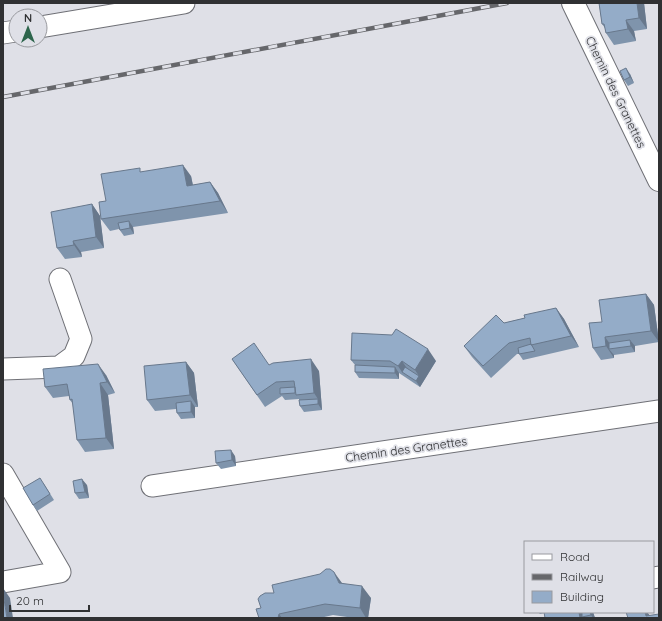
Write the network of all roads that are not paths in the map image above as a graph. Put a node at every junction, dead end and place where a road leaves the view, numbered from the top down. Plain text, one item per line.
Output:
1 (184, 3) edge
2 (572, 3) edge
3 (48, 26) edge
4 (659, 180) edge
5 (60, 279) dead end
6 (3, 369) edge
7 (659, 411) edge
8 (3, 474) edge
9 (152, 486) dead end
10 (3, 582) edge

1 - 3 street
2 - 4 street, Chemin des Granettes
5 - 6 street
7 - 9 street, Chemin des Granettes
8 - 10 street

